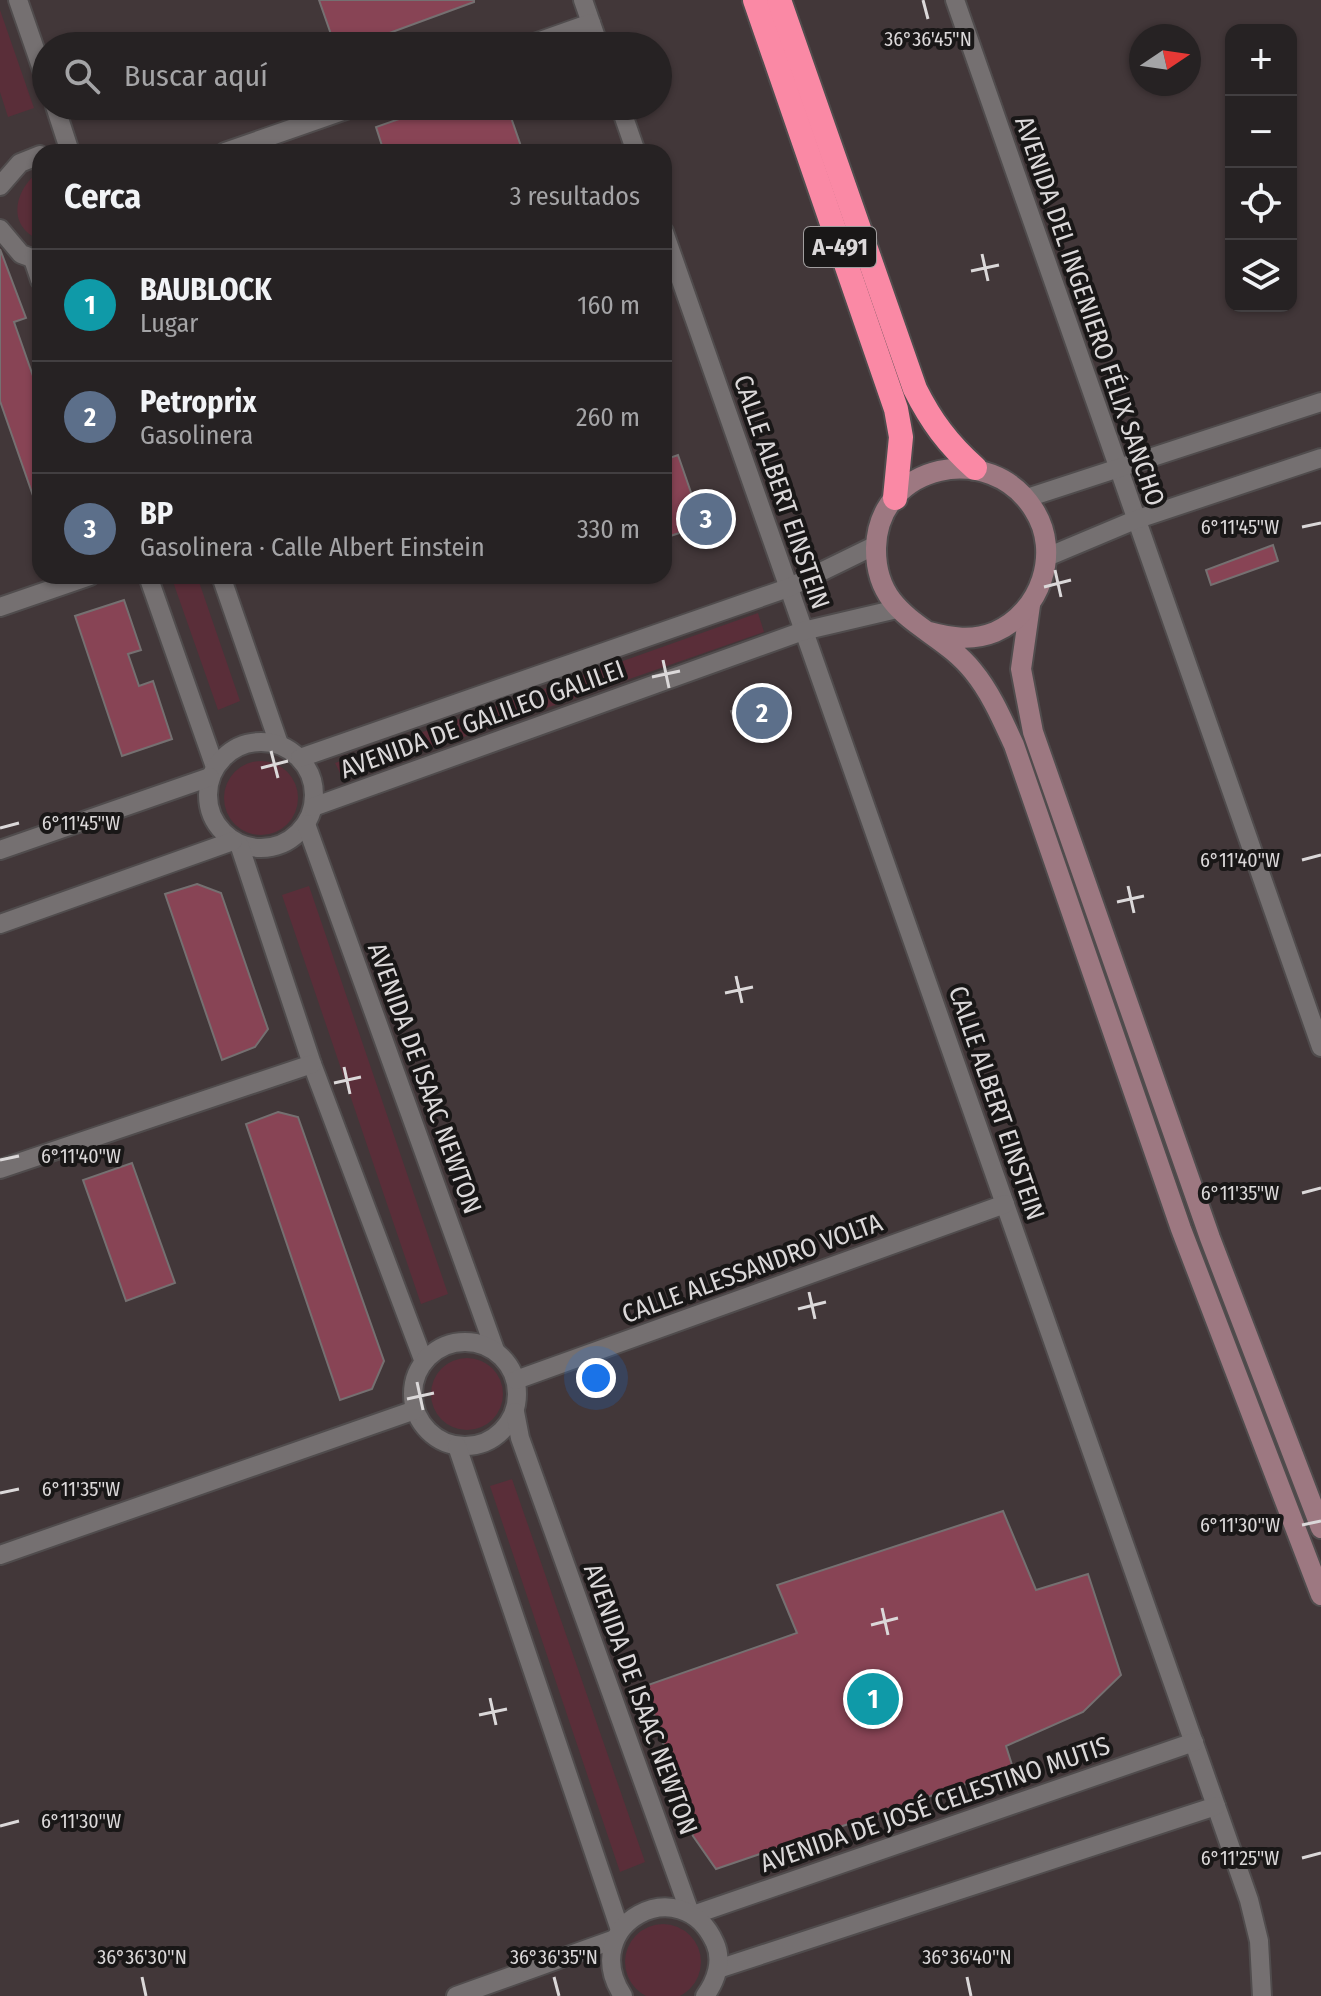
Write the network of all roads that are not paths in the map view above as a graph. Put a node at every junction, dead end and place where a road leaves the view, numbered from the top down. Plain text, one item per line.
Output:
1 (18, 0) edge
2 (583, 0) edge
3 (755, 0) edge
4 (779, 0) edge
5 (955, 0) edge
6 (591, 23) junction
7 (566, 32) edge
8 (594, 32) edge
9 (32, 40) edge
10 (60, 120) edge
11 (317, 120) edge
12 (625, 120) edge
13 (67, 144) edge
14 (248, 144) edge
15 (633, 144) edge
16 (32, 158) edge
17 (2, 173) edge
18 (0, 229) edge
19 (672, 255) edge
20 (32, 258) edge
21 (1321, 402) edge
22 (1321, 458) edge
23 (975, 468) junction
24 (1117, 469) junction
25 (895, 498) junction
26 (1027, 498) junction
27 (1135, 520) junction
28 (876, 545) junction
29 (1047, 557) junction
30 (67, 584) edge
31 (151, 584) edge
32 (224, 584) edge
33 (788, 588) junction
34 (1030, 604) junction
35 (0, 607) edge
36 (897, 609) junction
37 (803, 631) junction
38 (929, 632) junction
39 (279, 744) junction
40 (300, 758) junction
41 (213, 772) junction
42 (309, 815) junction
43 (236, 842) junction
44 (0, 850) edge
45 (0, 924) edge
46 (1321, 1047) edge
47 (312, 1064) junction
48 (0, 1169) edge
49 (1005, 1204) junction
50 (495, 1350) junction
51 (424, 1362) junction
52 (516, 1380) junction
53 (415, 1410) junction
54 (515, 1412) junction
55 (457, 1446) junction
56 (1321, 1528) edge
57 (0, 1555) edge
58 (1321, 1595) edge
59 (1194, 1742) junction
60 (1216, 1806) junction
61 (691, 1914) junction
62 (617, 1935) junction
63 (718, 1969) junction
64 (456, 1996) edge
65 (623, 1996) edge
66 (705, 1996) edge
67 (1262, 1996) edge

1 - 9 street
2 - 6 street
3 - 25 highway, A-491
4 - 23 highway, A-491
5 - 24 street, AVENIDA DEL INGENIERO FÉLIX SANCHO
6 - 7 street
6 - 8 street
10 - 13 street
11 - 14 street
12 - 15 street
16 - 17 street
18 - 20 street
19 - 33 street, CALLE ALBERT EINSTEIN
21 - 24 street
22 - 27 street
23 - 25 main road, A-491
23 - 26 main road, A-491
24 - 26 street
24 - 27 street, AVENIDA DEL INGENIERO FÉLIX SANCHO
25 - 28 main road, A-491
26 - 29 main road, A-491
27 - 29 street
27 - 46 street, AVENIDA DEL INGENIERO FÉLIX SANCHO
28 - 33 street, AVENIDA DE GALILEO GALILEI
28 - 36 main road, A-491
29 - 34 main road, A-491
30 - 35 street
31 - 41 street
32 - 39 street
33 - 37 street, CALLE ALBERT EINSTEIN
33 - 40 street, AVENIDA DE GALILEO GALILEI
34 - 38 main road, A-491
34 - 56 main road, A-491
36 - 37 street, AVENIDA DE GALILEO GALILEI
36 - 38 main road, A-491
37 - 42 street, AVENIDA DE GALILEO GALILEI
37 - 49 street, CALLE ALBERT EINSTEIN
38 - 58 main road, A-491
39 - 40 street
39 - 41 street
40 - 42 street
41 - 43 street
41 - 44 street
42 - 43 street
42 - 50 street, AVENIDA DE ISAAC NEWTON
43 - 45 street
43 - 47 street
47 - 48 street
47 - 51 street
49 - 52 street, CALLE ALESSANDRO VOLTA
49 - 59 street, CALLE ALBERT EINSTEIN
50 - 51 street
50 - 52 street
51 - 53 street
52 - 54 street
53 - 55 street
53 - 57 street
54 - 55 street
54 - 61 street, AVENIDA DE ISAAC NEWTON
55 - 62 street
59 - 60 street, CALLE ALBERT EINSTEIN
59 - 61 street, AVENIDA DE JOSÉ CELESTINO MUTIS
60 - 63 street
60 - 67 street, CALLE ALBERT EINSTEIN
61 - 62 street
61 - 63 street, AVENIDA DE ISAAC NEWTON
62 - 64 street
62 - 65 street
63 - 66 street

